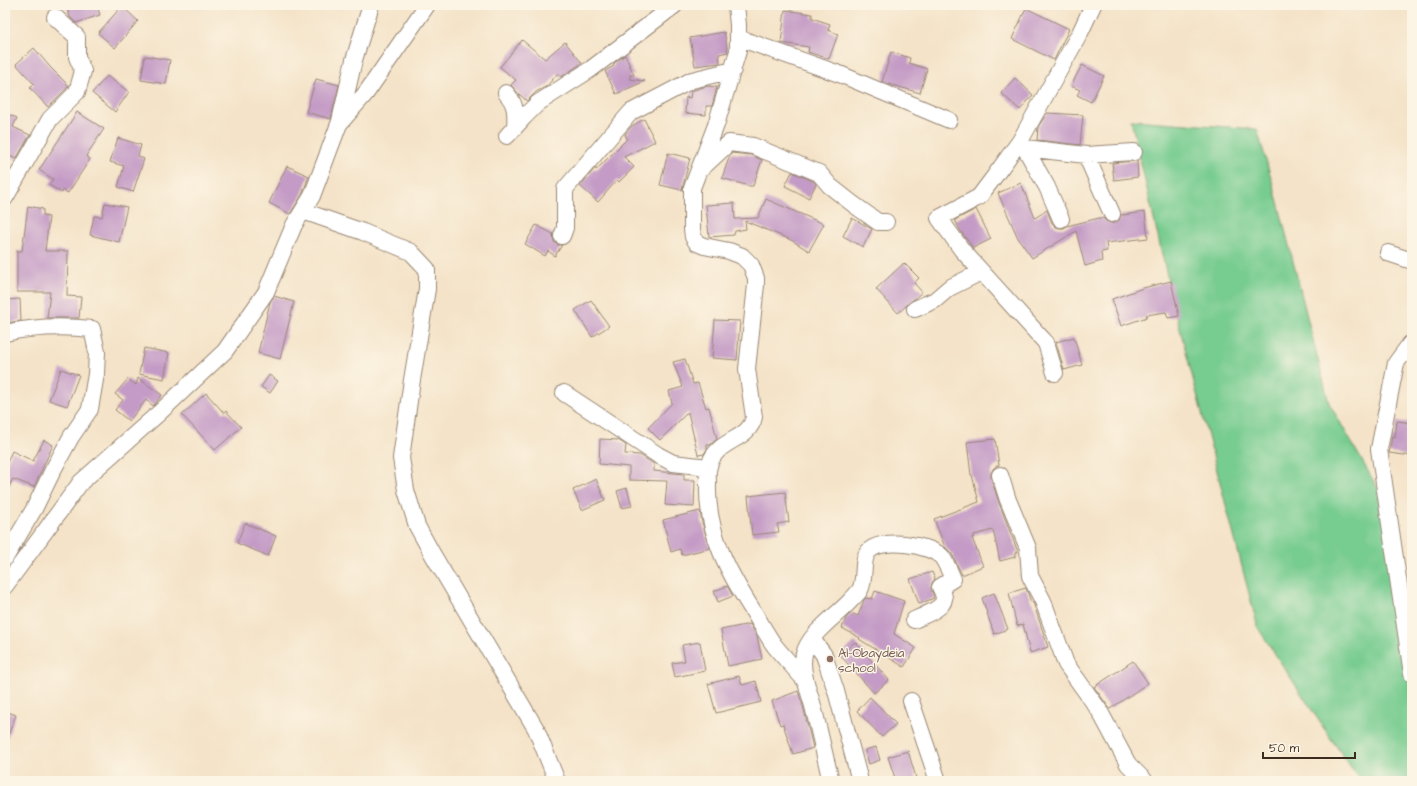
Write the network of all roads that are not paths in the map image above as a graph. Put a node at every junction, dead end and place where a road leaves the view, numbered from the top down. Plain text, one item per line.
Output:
1 (371, 5) edge
2 (427, 5) edge
3 (675, 5) edge
4 (736, 5) edge
5 (1093, 5) edge
6 (55, 17) dead end
7 (738, 38) junction
8 (733, 70) junction
9 (506, 93) dead end
10 (949, 120) dead end
11 (339, 124) junction
12 (1021, 147) junction
13 (1134, 152) dead end
14 (1086, 155) junction
15 (698, 171) junction
16 (5, 198) edge
17 (303, 211) junction
18 (1112, 214) dead end
19 (1061, 219) dead end
20 (886, 222) dead end
21 (562, 236) dead end
22 (1388, 253) dead end
23 (1412, 261) edge
24 (981, 272) junction
25 (915, 309) dead end
26 (5, 333) edge
27 (1412, 344) edge
28 (1055, 373) dead end
29 (564, 393) dead end
30 (708, 467) junction
31 (1000, 475) dead end
32 (5, 558) edge
33 (5, 586) edge
34 (914, 620) dead end
35 (812, 639) junction
36 (1412, 674) edge
37 (806, 682) junction
38 (911, 701) dead end
39 (557, 781) edge
40 (831, 781) edge
41 (860, 781) edge
42 (938, 781) edge
43 (1145, 781) edge

1 - 11 street
2 - 11 street
3 - 9 street
4 - 7 street
5 - 12 street
6 - 16 street
7 - 8 street
7 - 10 street
8 - 15 street
8 - 21 street
11 - 17 street
12 - 14 street
12 - 19 street
12 - 24 street
13 - 14 street
14 - 18 street
15 - 20 street
15 - 30 street
17 - 33 street
17 - 39 street
22 - 23 street
24 - 25 street
24 - 28 street
26 - 32 street
27 - 36 street
29 - 30 street
30 - 37 street
31 - 43 street
34 - 35 street
35 - 37 street
35 - 41 street
37 - 40 street
38 - 42 street

